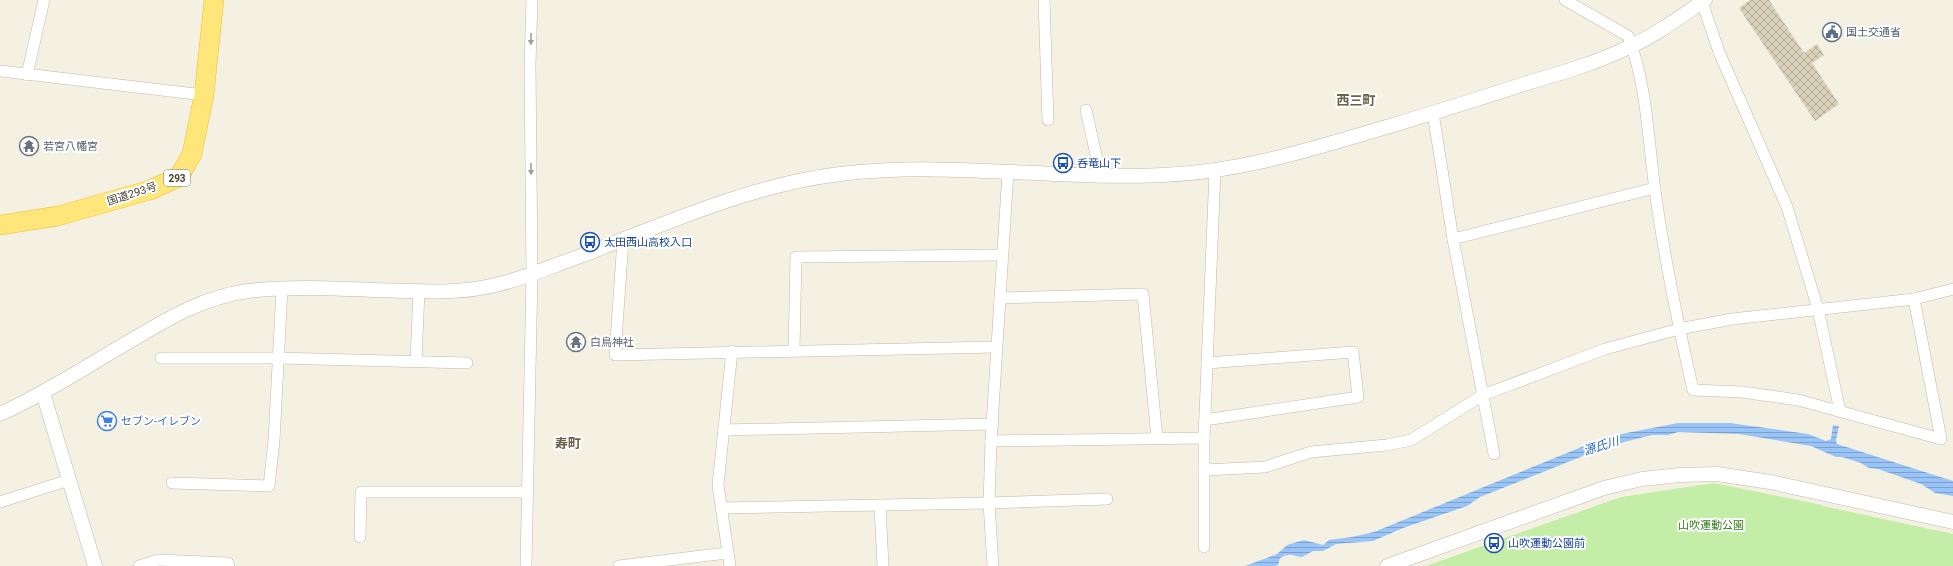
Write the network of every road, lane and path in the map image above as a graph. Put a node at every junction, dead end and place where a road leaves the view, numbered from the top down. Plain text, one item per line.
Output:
1 (44, 0) edge
2 (214, 0) edge
3 (532, 0) edge
4 (1044, 0) edge
5 (1565, 0) edge
6 (1703, 1) edge
7 (1632, 46) junction
8 (0, 71) edge
9 (27, 75) junction
10 (204, 95) junction
11 (1086, 110) dead end
12 (1434, 113) junction
13 (1048, 120) dead end
14 (1214, 171) junction
15 (1008, 172) junction
16 (1101, 177) junction
17 (1655, 188) junction
18 (0, 225) edge
19 (1454, 239) junction
20 (623, 240) junction
21 (1002, 255) junction
22 (532, 274) junction
23 (282, 289) junction
24 (1953, 289) edge
25 (419, 291) junction
26 (1000, 298) junction
27 (1914, 299) junction
28 (1818, 309) junction
29 (1679, 329) junction
30 (996, 347) junction
31 (794, 350) junction
32 (732, 351) junction
33 (161, 358) dead end
34 (278, 358) junction
35 (416, 362) junction
36 (467, 363) dead end
37 (1207, 363) junction
38 (43, 393) junction
39 (1483, 395) junction
40 (1840, 411) junction
41 (0, 414) edge
42 (1205, 420) junction
43 (993, 424) junction
44 (724, 430) junction
45 (1157, 438) junction
46 (1204, 438) junction
47 (991, 441) junction
48 (1494, 454) dead end
49 (1204, 470) junction
50 (69, 480) junction
51 (172, 483) dead end
52 (527, 492) junction
53 (1107, 498) dead end
54 (0, 502) edge
55 (989, 503) junction
56 (880, 506) junction
57 (721, 508) junction
58 (1953, 522) edge
59 (360, 537) dead end
60 (1204, 547) dead end
61 (727, 553) junction
62 (159, 563) edge
63 (95, 566) edge
64 (139, 566) edge
65 (229, 566) edge
66 (526, 566) edge
67 (619, 566) edge
68 (730, 566) edge
69 (883, 566) edge
70 (993, 566) edge
71 (1387, 566) edge

1 - 9 street
2 - 10 highway, 国道293号 / 293
3 -> 22 street
4 - 13 street
5 - 7 street
6 - 7 street
6 - 28 street
7 - 12 street
7 - 17 street
8 - 9 street
9 - 10 street
10 - 18 highway, 国道293号 / 293
11 - 16 street
12 - 14 street
12 - 19 street
14 - 16 street
14 - 37 street
15 - 16 street
15 - 20 street
15 - 21 street
17 - 19 street
17 - 29 street
19 - 39 street
20 - 22 street
20 - 32 street
21 - 26 street
21 - 31 street
22 - 25 street
22 - 52 street
23 - 25 street
23 - 34 street
23 - 38 street
24 - 27 street
25 - 35 street
26 - 30 street
26 - 45 street
27 - 28 street
27 - 40 street
28 - 29 street
28 - 40 street
29 - 39 street
29 - 40 street
30 - 31 street
30 - 43 street
31 - 32 street
32 - 44 street
33 - 34 street
34 - 35 street
34 - 51 street
35 - 36 street
37 - 42 street
37 - 42 street
38 - 41 street
38 - 50 street
39 - 48 street
39 - 49 street
42 - 46 street
43 - 44 street
43 - 47 street
44 - 57 street
45 - 46 street
45 - 47 street
46 - 49 street
47 - 55 street
49 - 60 street
50 - 54 street
50 - 63 street
52 - 59 street
52 - 66 street
53 - 55 street
55 - 56 street
55 - 70 street
56 - 57 street
56 - 69 street
57 - 61 street
58 - 71 street
61 - 67 street
61 - 68 street
62 - 64 street
62 - 65 street

